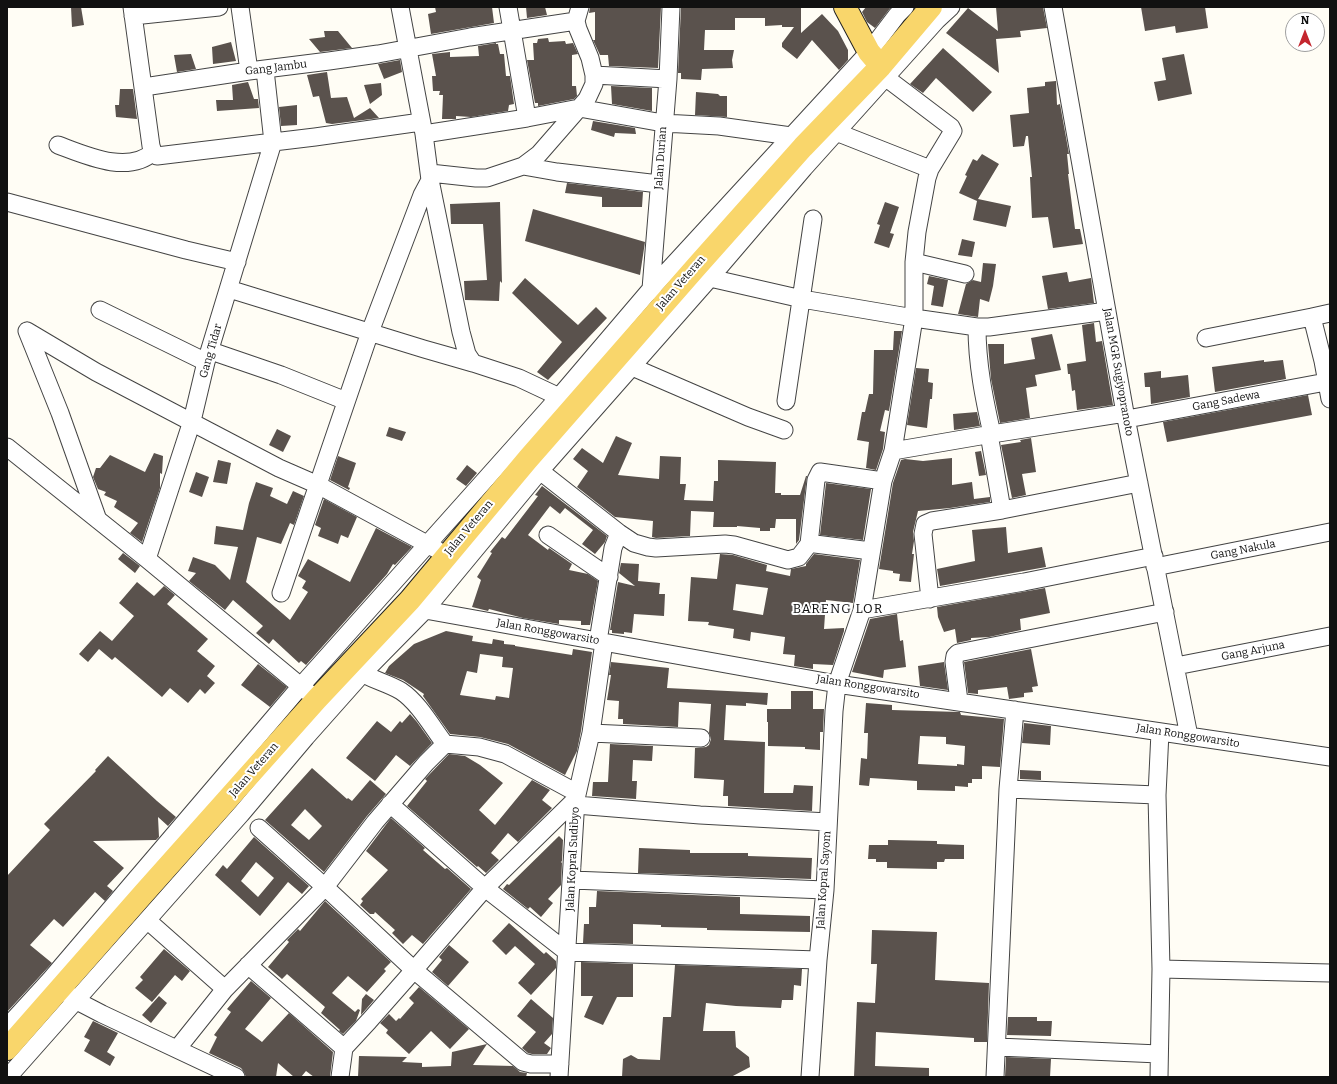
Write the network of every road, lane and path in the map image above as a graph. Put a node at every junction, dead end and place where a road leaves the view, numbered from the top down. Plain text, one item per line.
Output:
1 (219, 7) edge
2 (240, 7) edge
3 (400, 7) edge
4 (508, 7) edge
5 (671, 7) edge
6 (845, 7) edge
7 (905, 7) edge
8 (931, 7) edge
9 (951, 7) edge
10 (1053, 7) edge
11 (133, 11) edge
12 (578, 14) edge
13 (512, 30) junction
14 (408, 48) junction
15 (878, 65) junction
16 (257, 71) junction
17 (594, 75) junction
18 (668, 79) junction
19 (144, 87) junction
20 (580, 108) junction
21 (527, 118) junction
22 (663, 123) junction
23 (423, 128) junction
24 (836, 132) junction
25 (273, 142) junction
26 (58, 145) dead end
27 (803, 146) junction
28 (153, 152) junction
29 (523, 166) junction
30 (930, 170) junction
31 (430, 176) junction
32 (659, 184) junction
33 (7, 202) edge
34 (813, 219) dead end
35 (237, 262) junction
36 (914, 262) junction
37 (704, 272) junction
38 (965, 274) dead end
39 (229, 289) junction
40 (658, 295) junction
41 (802, 299) junction
42 (100, 310) dead end
43 (1107, 311) junction
44 (1330, 313) edge
45 (1312, 317) junction
46 (914, 318) junction
47 (976, 327) junction
48 (370, 332) junction
49 (1206, 338) dead end
50 (209, 357) junction
51 (1326, 360) edge
52 (473, 363) junction
53 (624, 364) junction
54 (1326, 382) junction
55 (1330, 399) edge
56 (346, 401) junction
57 (567, 401) junction
58 (786, 401) dead end
59 (1126, 416) junction
60 (192, 421) junction
61 (784, 430) dead end
62 (990, 434) junction
63 (7, 447) edge
64 (893, 451) junction
65 (534, 465) junction
66 (884, 481) junction
67 (1139, 483) junction
68 (318, 485) junction
69 (1002, 510) junction
70 (98, 520) junction
71 (1330, 532) edge
72 (619, 533) junction
73 (548, 535) dead end
74 (809, 544) junction
75 (437, 550) junction
76 (871, 552) junction
77 (147, 559) junction
78 (1154, 562) junction
79 (609, 577) junction
80 (281, 593) dead end
81 (930, 599) junction
82 (417, 605) junction
83 (862, 610) junction
84 (1165, 612) junction
85 (1330, 636) edge
86 (601, 642) junction
87 (1176, 666) junction
88 (356, 669) junction
89 (837, 684) junction
90 (300, 686) junction
91 (317, 699) junction
92 (960, 701) junction
93 (1014, 710) junction
94 (1160, 732) junction
95 (591, 733) junction
96 (1189, 736) junction
97 (701, 738) dead end
98 (444, 744) junction
99 (1330, 757) edge
100 (1008, 790) junction
101 (1157, 795) junction
102 (577, 799) junction
103 (390, 804) junction
104 (238, 811) junction
105 (828, 822) junction
106 (572, 880) junction
107 (325, 887) junction
108 (485, 888) junction
109 (824, 890) junction
110 (147, 920) junction
111 (567, 952) junction
112 (818, 960) junction
113 (248, 965) junction
114 (1161, 969) junction
115 (414, 970) junction
116 (1330, 973) edge
117 (225, 989) junction
118 (62, 990) junction
119 (7, 1027) edge
120 (998, 1047) junction
121 (344, 1048) junction
122 (7, 1049) edge
123 (177, 1049) junction
124 (1159, 1054) junction
125 (560, 1071) edge
126 (8, 1077) edge
127 (236, 1077) edge
128 (340, 1077) edge
129 (810, 1077) edge
130 (995, 1077) edge
131 (1159, 1077) edge

1 - 11 street
2 - 16 street
3 - 14 street
4 - 13 street
5 - 18 street, Jalan Durian
6 - 15 main road
7 - 15 street
8 - 15 main road, Jalan Veteran
9 - 15 street
10 - 43 street, Jalan MGR Sugiyopranoto
11 - 19 street
12 - 13 street, Gang Jambu
12 - 17 street
13 - 14 street, Gang Jambu
13 - 21 street
14 - 16 street, Gang Jambu
14 - 23 street
15 - 24 street
15 - 27 main road, Jalan Veteran
15 - 30 street, Jalan Kopral Sayom
16 - 19 street, Gang Jambu
16 - 25 street
17 - 18 street
17 - 20 street
18 - 22 street, Jalan Durian
19 - 28 street
20 - 21 street
20 - 22 street
20 - 29 street
21 - 23 street
22 - 27 street
22 - 32 street, Jalan Durian
23 - 25 street
23 - 31 street
24 - 27 street
24 - 30 street
25 - 28 street
25 - 35 street, Gang Tidar
26 - 28 street
27 - 37 main road, Jalan Veteran
27 - 40 street
29 - 31 street
29 - 32 street
30 - 36 street, Jalan Kopral Sayom
31 - 48 street
31 - 52 street
32 - 40 street, Jalan Durian
33 - 35 street
34 - 41 street
35 - 39 street, Gang Tidar
36 - 38 street
36 - 46 street, Jalan Kopral Sayom
37 - 40 main road, Jalan Veteran
37 - 41 street
37 - 53 street
39 - 48 street
39 - 50 street, Gang Tidar
40 - 53 main road, Jalan Veteran
40 - 57 street
41 - 46 street
41 - 58 street
42 - 50 street
43 - 47 street
43 - 59 street, Jalan MGR Sugiyopranoto
44 - 45 street
45 - 49 street
45 - 51 street
46 - 47 street
46 - 64 street, Jalan Kopral Sayom
47 - 62 street
48 - 52 street
48 - 56 street
50 - 56 street
50 - 60 street, Gang Tidar
51 - 54 street
52 - 57 street
53 - 57 main road, Jalan Veteran
53 - 61 street
53 - 65 street
54 - 55 street
54 - 59 street, Gang Sadewa
56 - 68 street
57 - 65 main road, Jalan Veteran
57 - 75 street
59 - 62 street, Gang Sadewa
59 - 67 street, Jalan MGR Sugiyopranoto
60 - 68 street
60 - 70 street
60 - 77 street, Gang Tidar
62 - 64 street, Gang Sadewa
62 - 69 street
63 - 70 street
64 - 66 street, Jalan Kopral Sayom
65 - 72 street
65 - 75 main road, Jalan Veteran
65 - 82 street
66 - 74 street
66 - 76 street, Jalan Kopral Sayom
67 - 69 street
67 - 78 street, Jalan MGR Sugiyopranoto
68 - 75 street
68 - 80 street
69 - 81 street
70 - 77 street
71 - 78 street, Gang Nakula
72 - 74 street
72 - 79 street, Jalan Kopral Sudibyo
73 - 79 street
74 - 76 street
75 - 82 main road, Jalan Veteran
75 - 90 street
76 - 83 street, Jalan Kopral Sayom
77 - 90 street
78 - 81 street, Gang Nakula
78 - 84 street, Jalan MGR Sugiyopranoto
79 - 86 street, Jalan Kopral Sudibyo
81 - 83 street, Gang Nakula
82 - 86 street, Jalan Ronggowarsito
82 - 88 main road, Jalan Veteran
83 - 89 street, Jalan Kopral Sayom
84 - 87 street, Jalan MGR Sugiyopranoto
84 - 92 street
85 - 87 street, Gang Arjuna
86 - 89 street, Jalan Ronggowarsito
86 - 95 street, Jalan Kopral Sudibyo
87 - 96 street, Jalan MGR Sugiyopranoto
88 - 91 main road, Jalan Veteran
88 - 98 street
88 - 104 street
89 - 92 street, Jalan Ronggowarsito
89 - 105 street, Jalan Kopral Sayom
90 - 91 street
90 - 104 street
91 - 104 main road, Jalan Veteran
92 - 93 street, Jalan Ronggowarsito
93 - 94 street, Jalan Ronggowarsito
93 - 100 street
94 - 96 street, Jalan Ronggowarsito
94 - 101 street
95 - 97 street
95 - 102 street, Jalan Kopral Sudibyo
96 - 99 street, Jalan Ronggowarsito
98 - 102 street
98 - 103 street
100 - 101 street
100 - 120 street
101 - 114 street
102 - 105 street
102 - 106 street, Jalan Kopral Sudibyo
102 - 108 street
103 - 107 street
103 - 108 street
104 - 107 street
104 - 110 street
104 - 118 main road, Jalan Veteran
105 - 109 street, Jalan Kopral Sayom
106 - 109 street
106 - 111 street, Jalan Kopral Sudibyo
107 - 113 street
107 - 115 street
108 - 111 street
108 - 115 street
109 - 112 street, Jalan Kopral Sayom
110 - 117 street
110 - 118 street
111 - 112 street
111 - 125 street, Jalan Kopral Sudibyo
112 - 129 street, Jalan Kopral Sayom
113 - 117 street
113 - 121 street
114 - 116 street
114 - 124 street
115 - 121 street
115 - 125 street
117 - 123 street
118 - 119 street
118 - 122 main road, Jalan Veteran
118 - 123 street
118 - 126 street
120 - 124 street
120 - 130 street
121 - 128 street
123 - 127 street
124 - 131 street

